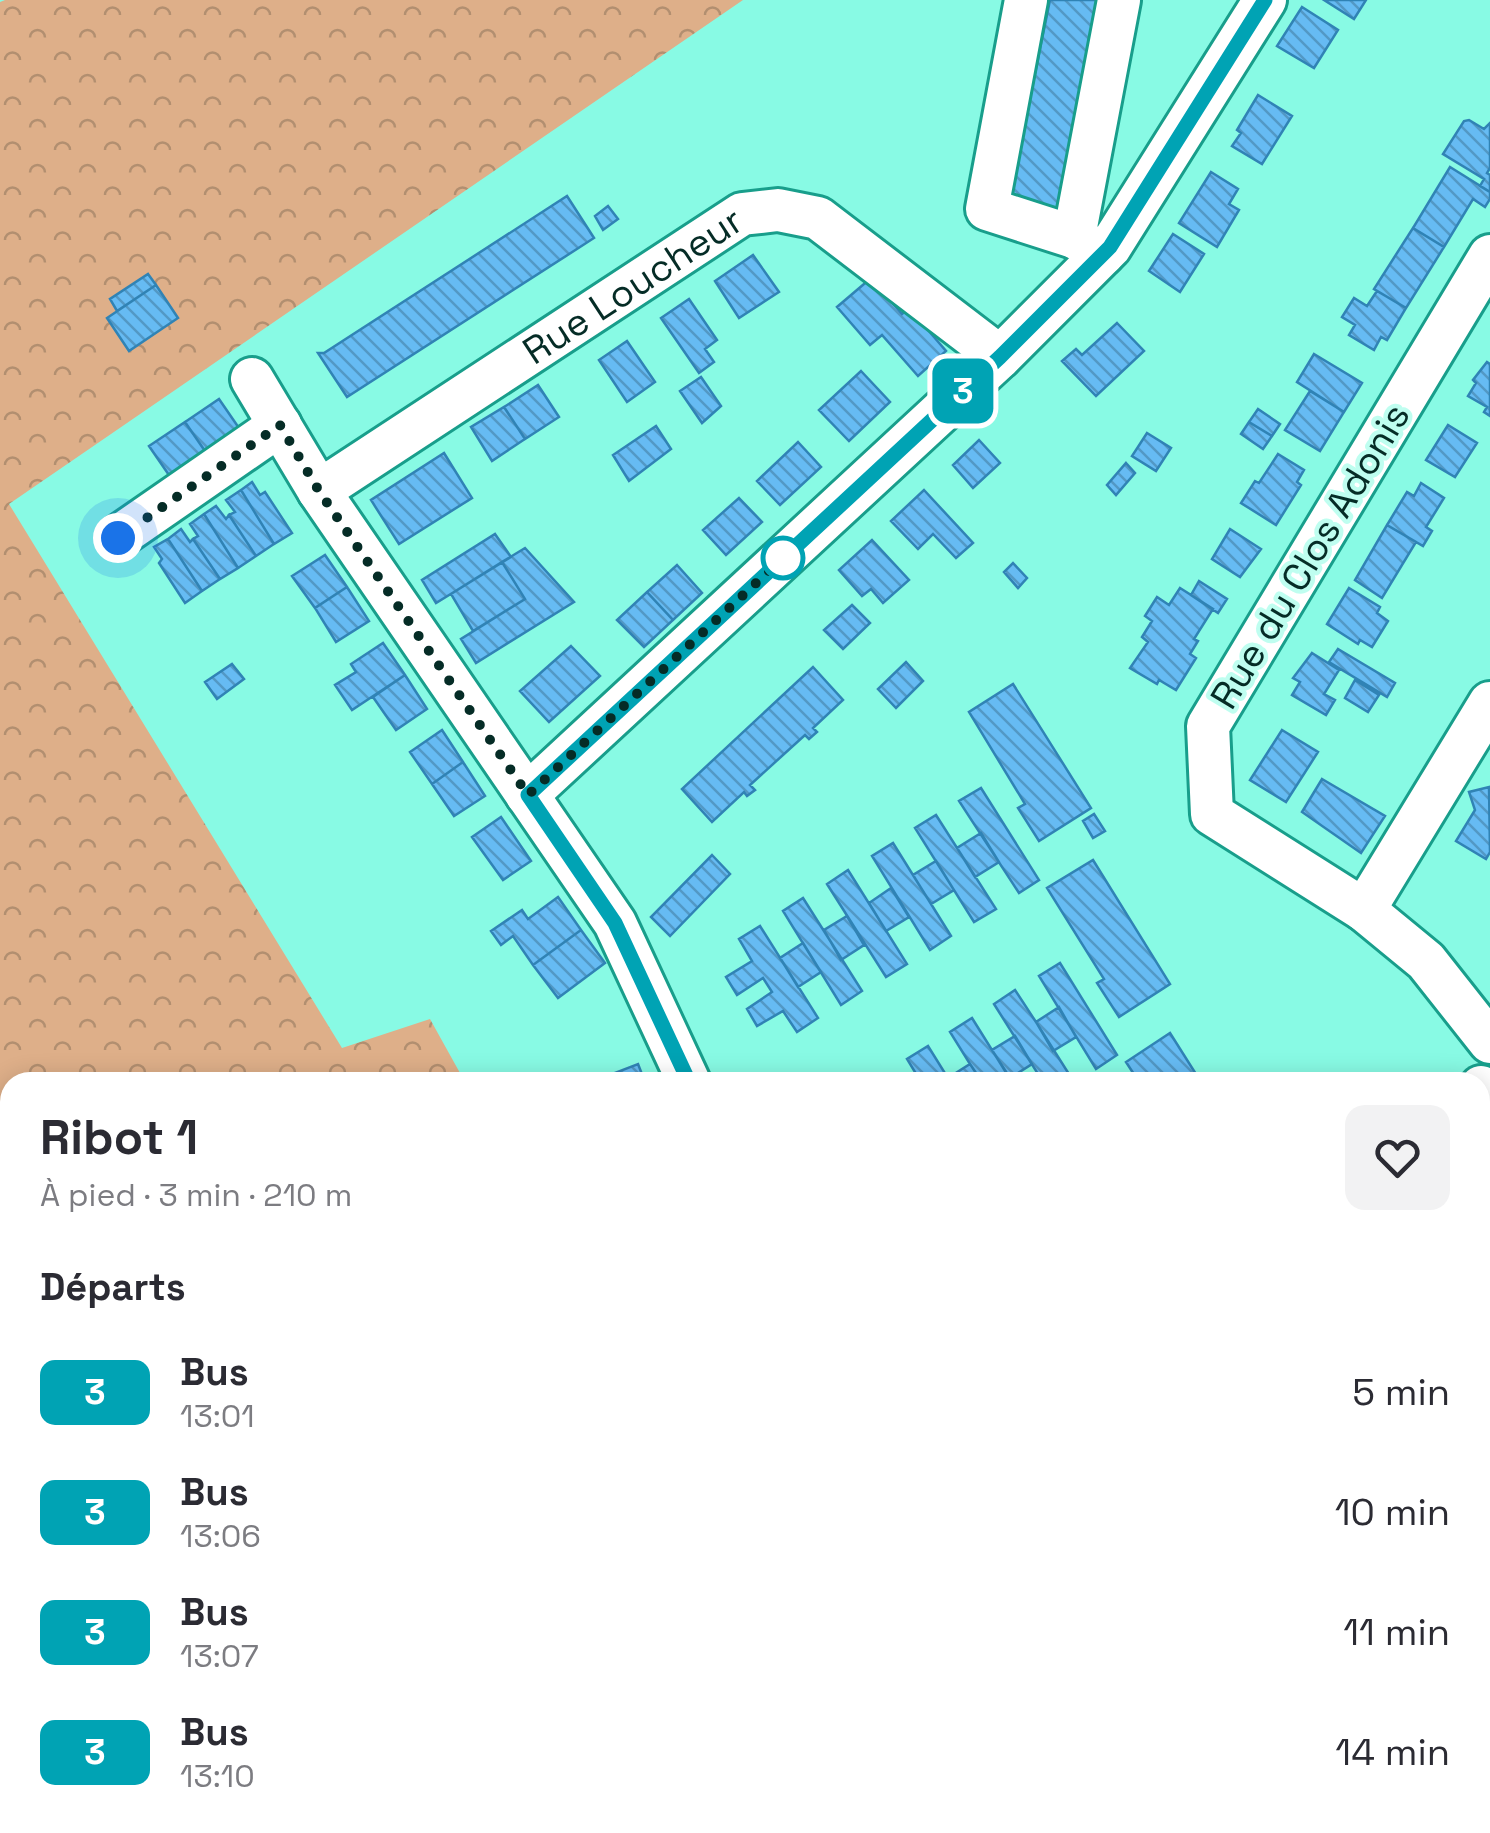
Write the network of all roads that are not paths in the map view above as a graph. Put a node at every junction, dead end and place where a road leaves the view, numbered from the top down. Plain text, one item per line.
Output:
1 (1026, 0) edge
2 (1119, 0) edge
3 (1265, 0) edge
4 (1089, 246) junction
5 (1490, 256) edge
6 (1000, 357) junction
7 (252, 379) dead end
8 (280, 425) junction
9 (319, 491) junction
10 (118, 538) dead end
11 (1490, 704) edge
12 (528, 795) junction
13 (1364, 910) junction
14 (1490, 1042) edge
15 (684, 1072) edge

1 - 4 street
2 - 4 street
3 - 4 street
4 - 6 street
5 - 13 street, Rue du Clos Adonis
6 - 9 street, Rue Loucheur
6 - 12 street
7 - 8 street
8 - 9 street
8 - 10 street
9 - 12 street
11 - 13 street
12 - 15 street
13 - 14 street, Rue du Clos Adonis

